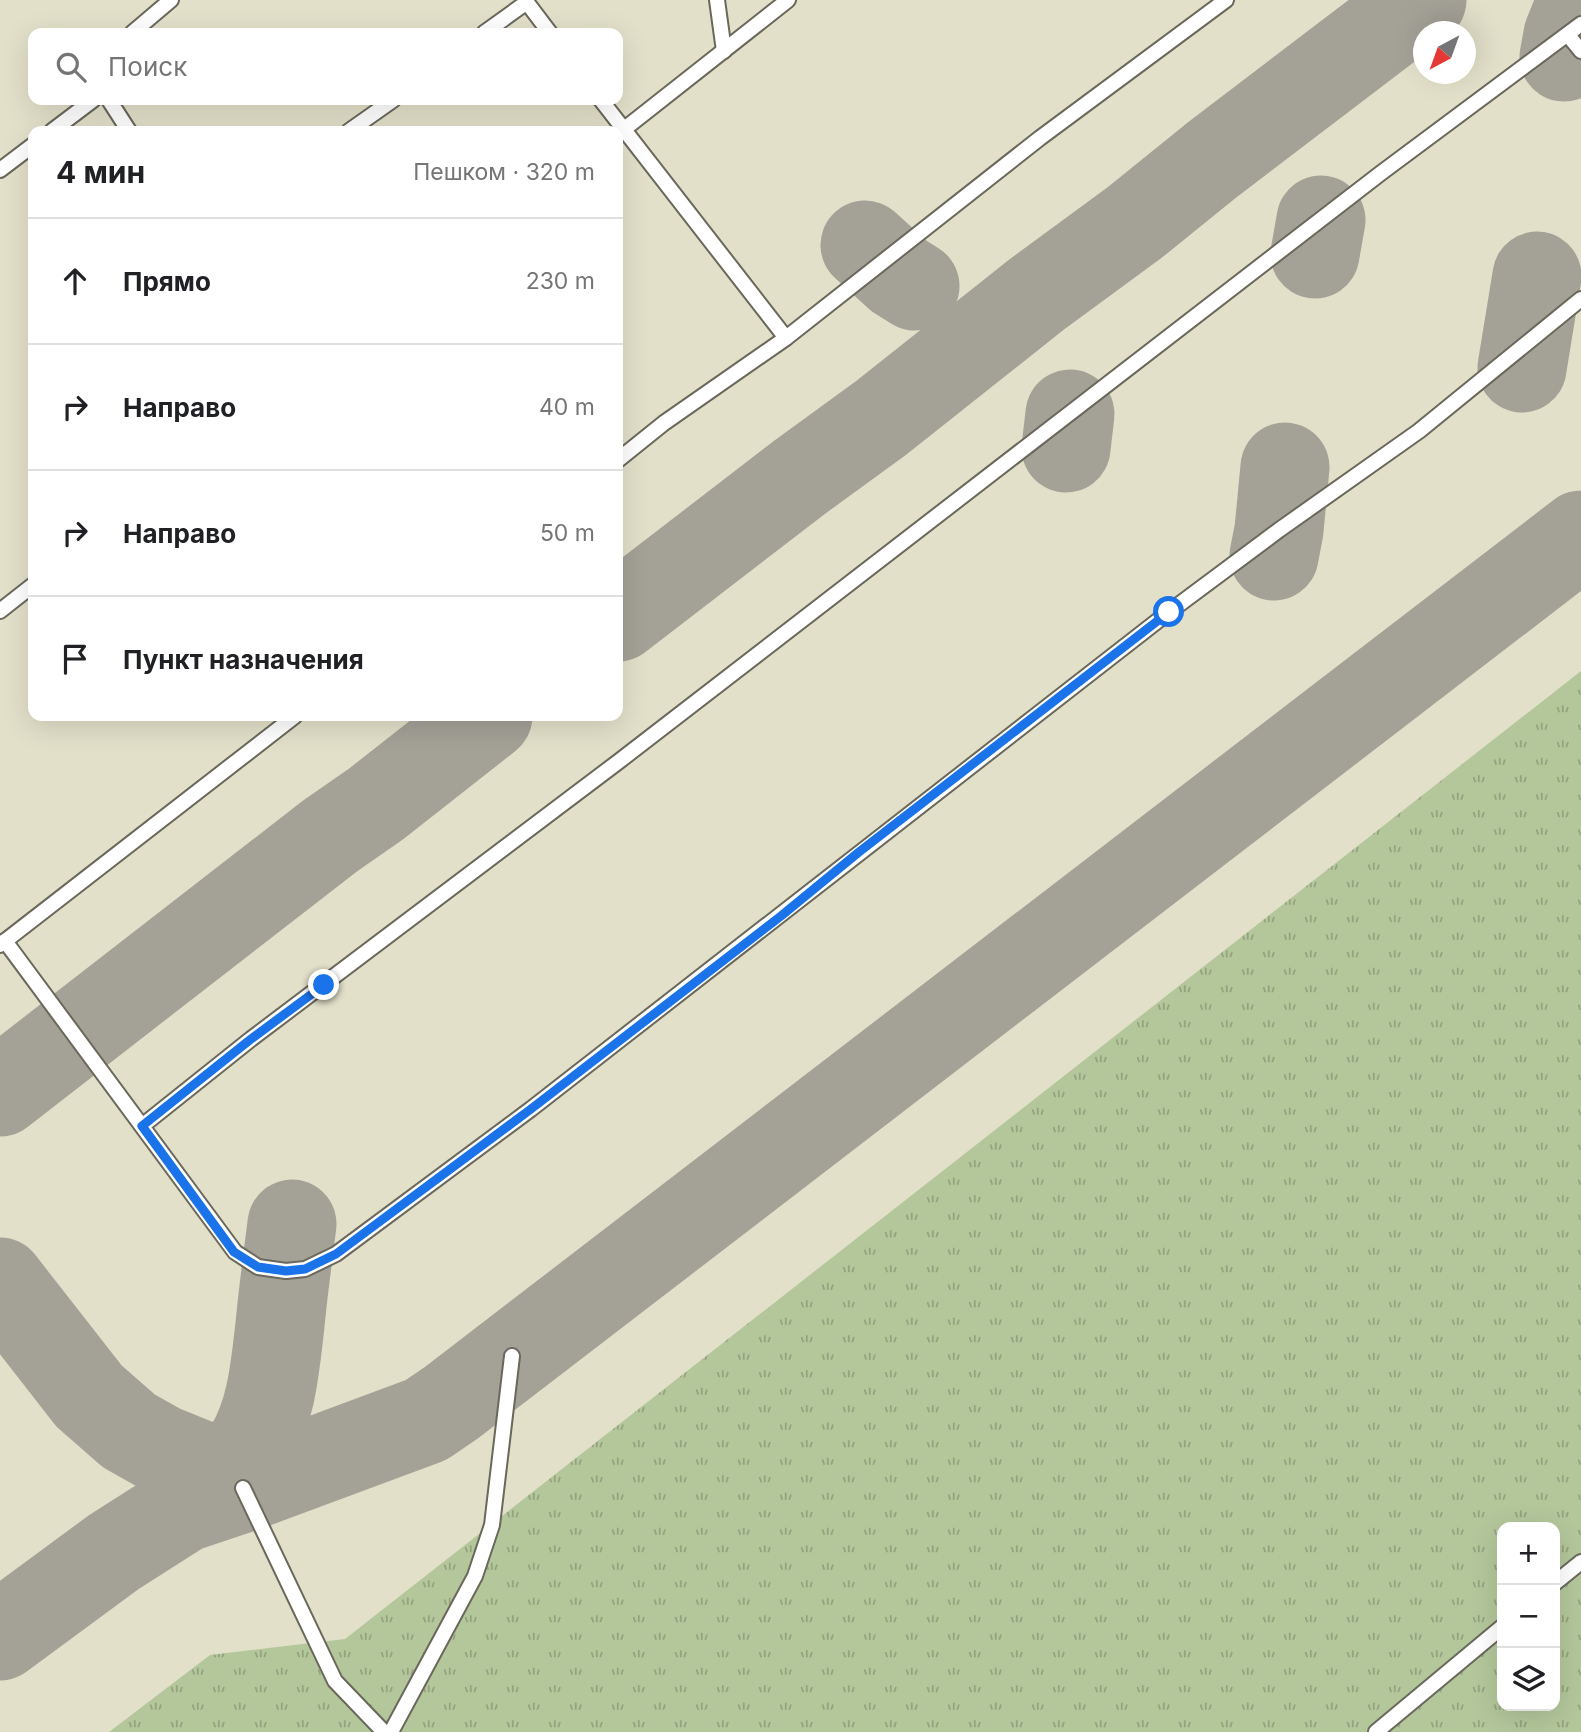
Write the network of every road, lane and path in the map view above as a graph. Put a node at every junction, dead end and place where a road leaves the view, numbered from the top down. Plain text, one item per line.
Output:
1 (171, 0) edge
2 (717, 0) edge
3 (788, 0) edge
4 (1226, 0) edge
5 (526, 1) edge
6 (1581, 24) edge
7 (138, 28) edge
8 (491, 28) edge
9 (546, 28) edge
10 (1568, 34) junction
11 (724, 51) junction
12 (1581, 51) edge
13 (86, 105) edge
14 (112, 105) edge
15 (386, 105) edge
16 (604, 105) edge
17 (59, 126) edge
18 (126, 126) edge
19 (356, 126) edge
20 (617, 126) edge
21 (623, 130) edge
22 (623, 134) edge
23 (28, 149) edge
24 (0, 170) edge
25 (1581, 299) edge
26 (786, 338) junction
27 (623, 456) edge
28 (28, 589) edge
29 (0, 611) edge
30 (289, 721) edge
31 (2, 943) edge
32 (142, 1126) junction
33 (512, 1356) dead end
34 (243, 1488) dead end
35 (1581, 1562) edge
36 (1560, 1579) edge
37 (1497, 1631) edge
38 (384, 1732) edge
39 (391, 1732) edge
40 (1376, 1732) edge

1 - 7 lane
2 - 11 lane
3 - 11 lane
4 - 26 lane
5 - 8 lane
5 - 9 lane
6 - 10 lane
10 - 12 lane
10 - 32 lane
11 - 21 lane
13 - 17 lane
14 - 18 lane
15 - 19 lane
16 - 20 lane
22 - 26 lane
23 - 24 lane
25 - 32 lane
26 - 27 lane
28 - 29 lane
30 - 31 lane
31 - 32 lane
33 - 39 lane
34 - 38 lane
35 - 36 lane
37 - 40 lane

